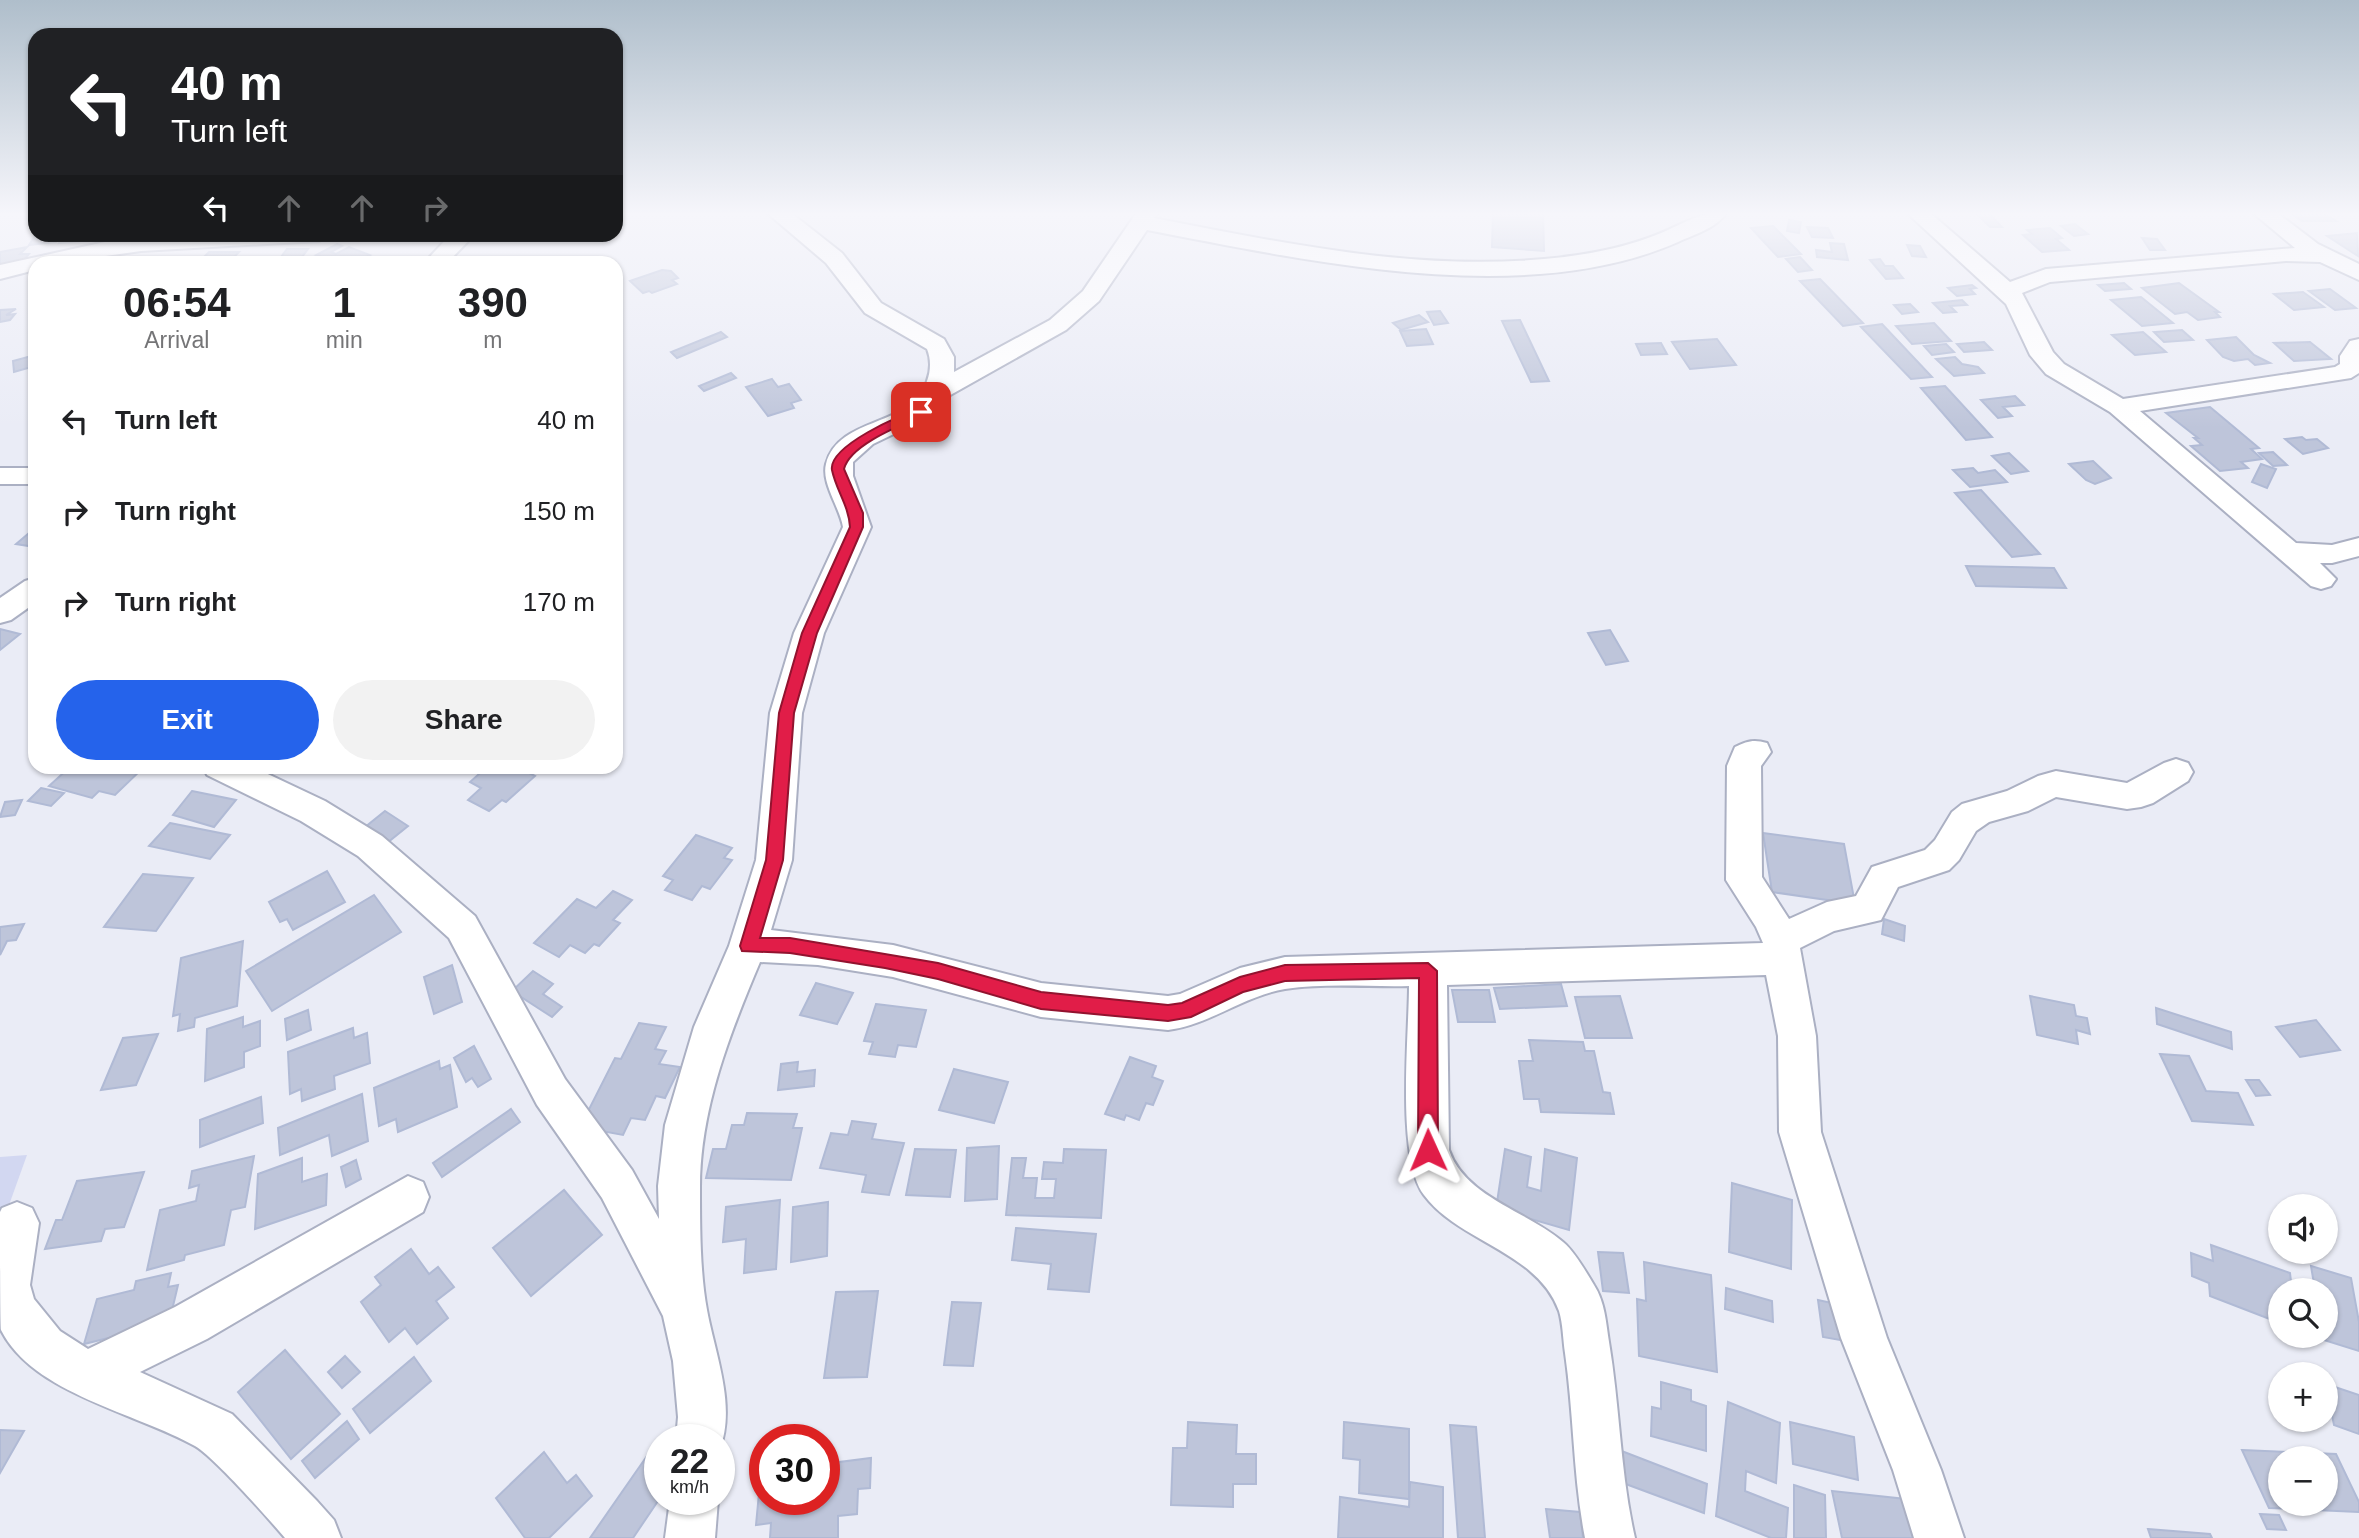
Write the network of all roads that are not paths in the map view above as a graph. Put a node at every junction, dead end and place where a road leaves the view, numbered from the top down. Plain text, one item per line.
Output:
1 (851, 284) edge
2 (1099, 284) edge
3 (1999, 284) edge
4 (2024, 284) edge
5 (2007, 290) junction
6 (2359, 346) edge
7 (935, 393) junction
8 (2119, 407) junction
9 (28, 475) edge
10 (0, 476) edge
11 (2359, 547) edge
12 (2291, 552) junction
13 (2321, 579) dead end
14 (28, 593) edge
15 (0, 613) edge
16 (1755, 752) dead end
17 (2176, 772) dead end
18 (236, 774) edge
19 (748, 946) junction
20 (1781, 950) junction
21 (1428, 971) junction
22 (408, 1197) dead end
23 (17, 1223) dead end
24 (684, 1308) junction
25 (85, 1375) junction
26 (701, 1424) edge
27 (692, 1515) edge
28 (316, 1538) edge
29 (690, 1538) edge
30 (1610, 1538) edge
31 (1939, 1538) edge

1 - 7 street
2 - 7 street
3 - 5 street
4 - 5 street
5 - 8 street
6 - 8 street
7 - 19 street
8 - 12 street
9 - 10 street
11 - 12 street
12 - 13 street
14 - 15 street
16 - 20 street
17 - 20 street
18 - 24 street
19 - 21 street
19 - 24 street
20 - 21 street
20 - 31 street
21 - 30 street
22 - 25 street
23 - 25 street
24 - 26 street
25 - 28 street
27 - 29 street

